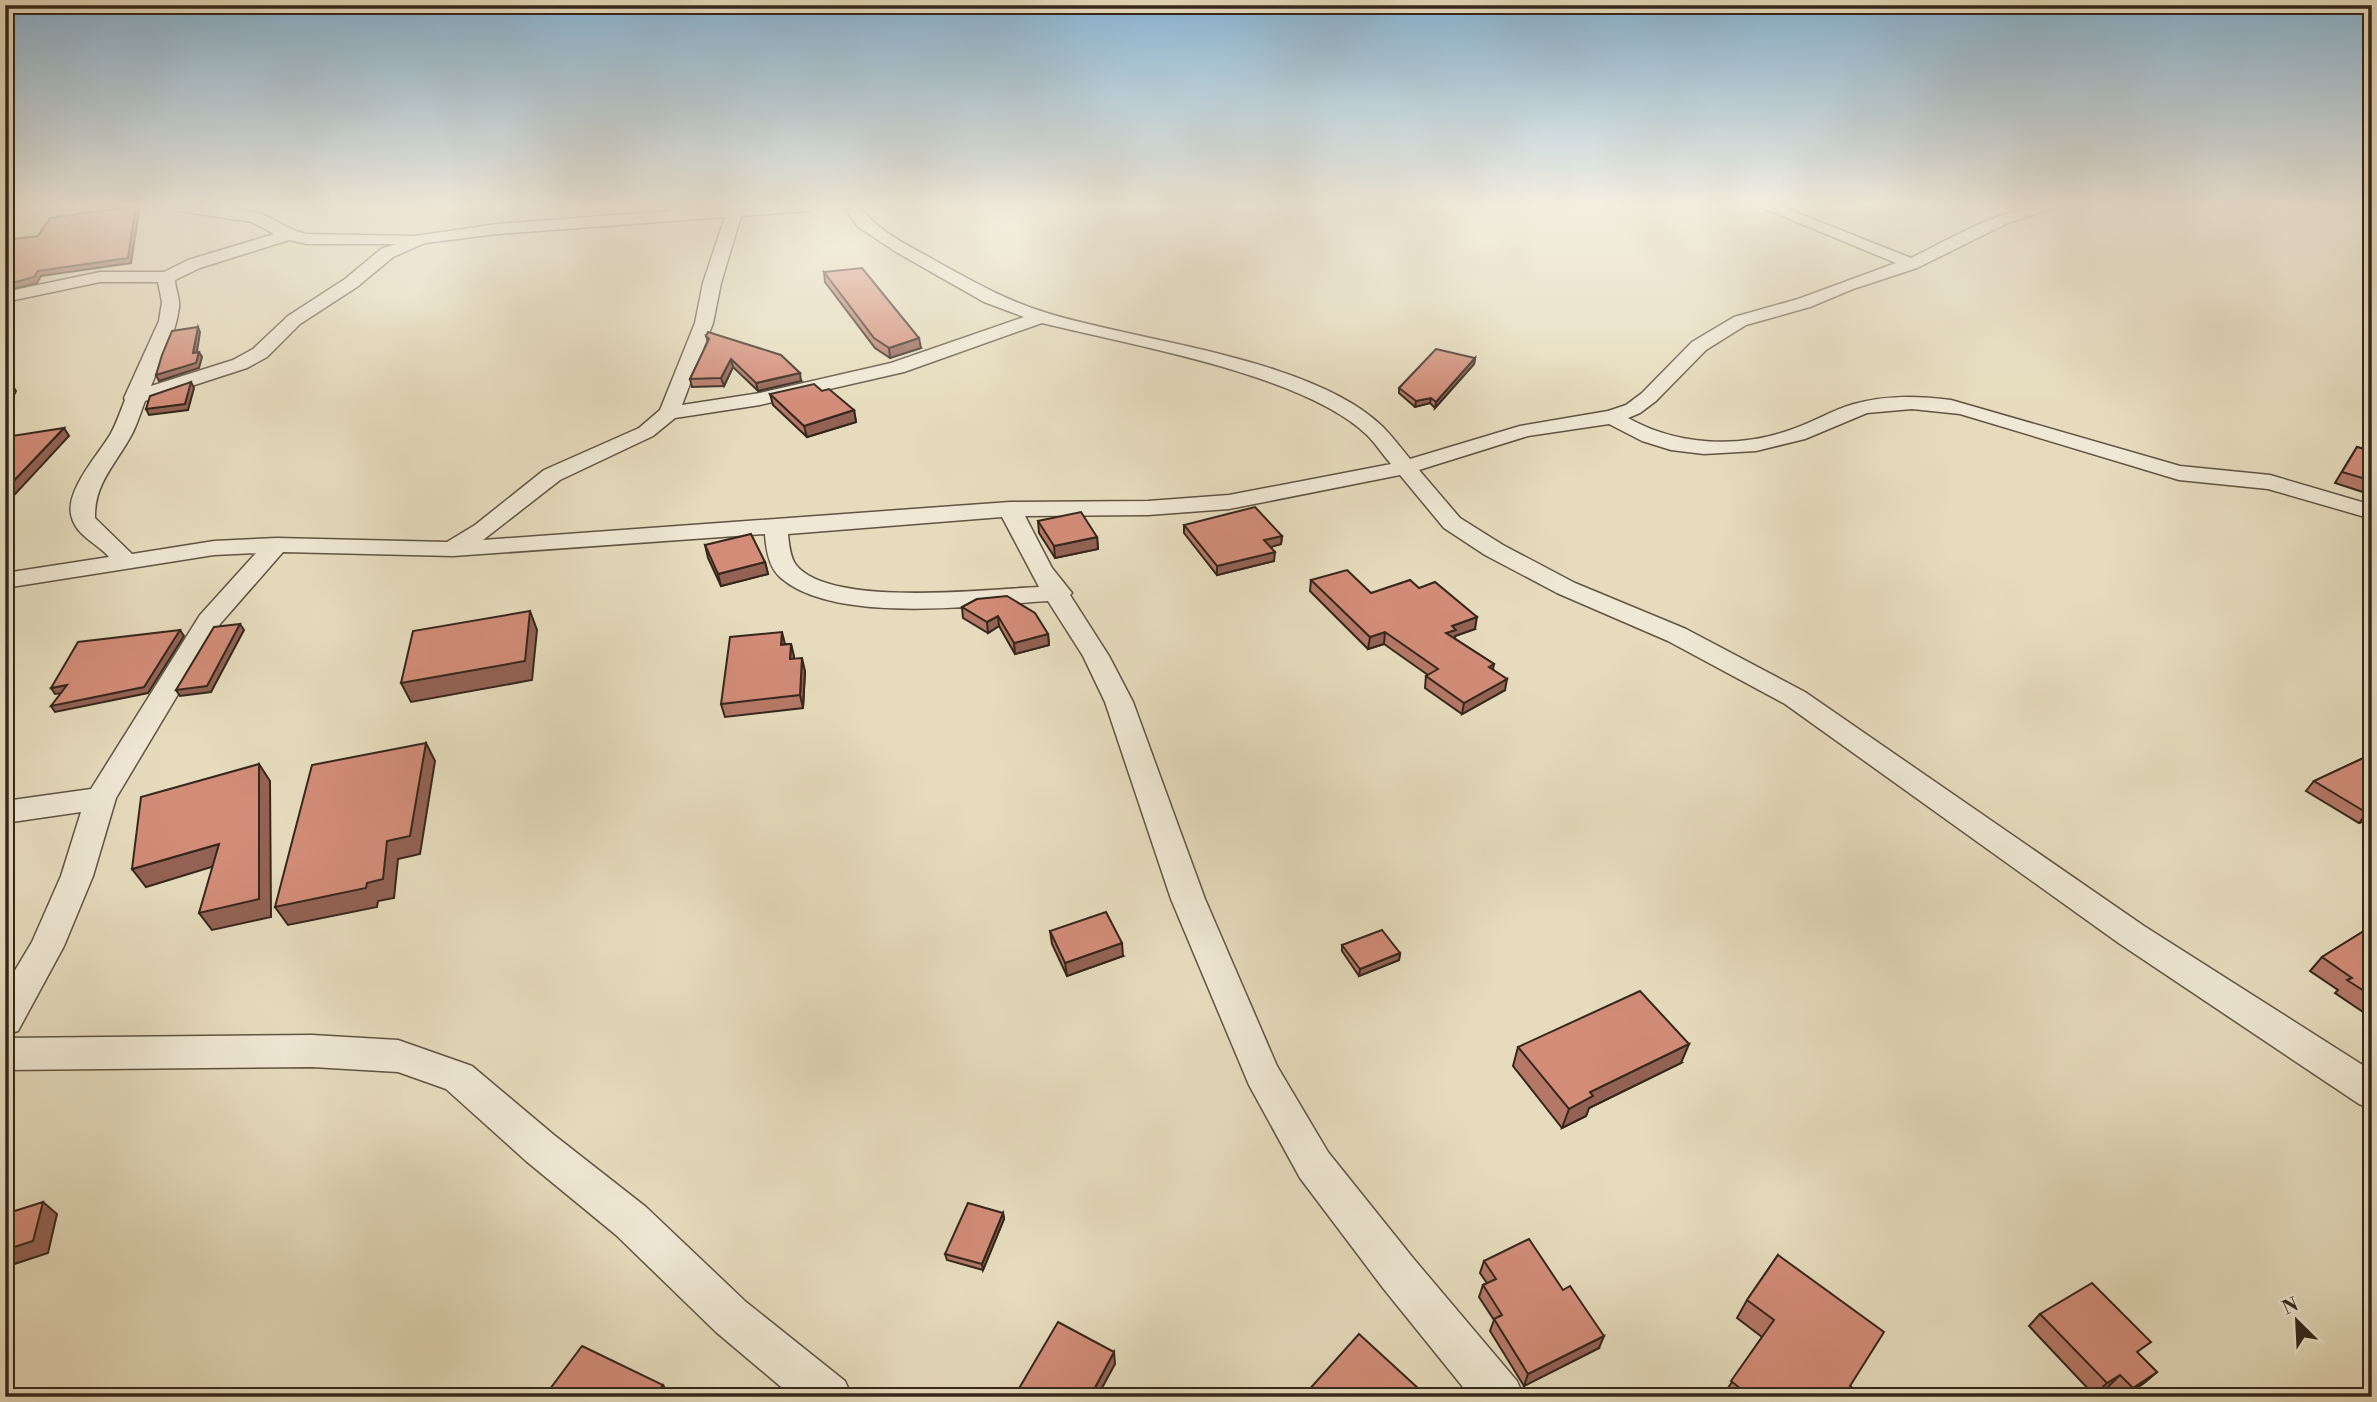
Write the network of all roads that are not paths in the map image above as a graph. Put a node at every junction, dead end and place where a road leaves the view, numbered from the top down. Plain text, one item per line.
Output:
1 (177, 271) edge
2 (365, 271) edge
3 (716, 271) edge
4 (942, 271) edge
5 (1888, 271) edge
6 (167, 276) junction
7 (5, 298) edge
8 (1041, 317) junction
9 (134, 398) junction
10 (669, 414) junction
11 (1612, 417) junction
12 (1406, 467) junction
13 (1010, 509) junction
14 (2372, 512) edge
15 (776, 528) junction
16 (277, 545) junction
17 (453, 549) junction
18 (125, 560) junction
19 (5, 581) edge
20 (1059, 593) junction
21 (101, 798) junction
22 (5, 812) edge
23 (5, 1020) edge
24 (5, 1054) edge
25 (2372, 1092) edge
26 (829, 1397) edge
27 (1501, 1397) edge

1 - 6 street
2 - 9 street
3 - 10 street
4 - 8 street
5 - 11 street
6 - 7 street
6 - 9 street
8 - 10 street
8 - 12 street
9 - 18 street
10 - 17 street
11 - 12 street
11 - 14 street
12 - 13 street
12 - 25 street
13 - 15 street
13 - 20 street
15 - 17 street
15 - 20 street
16 - 17 street
16 - 18 street
16 - 21 street
18 - 19 street
20 - 27 street
21 - 22 street
21 - 23 street
24 - 26 street

